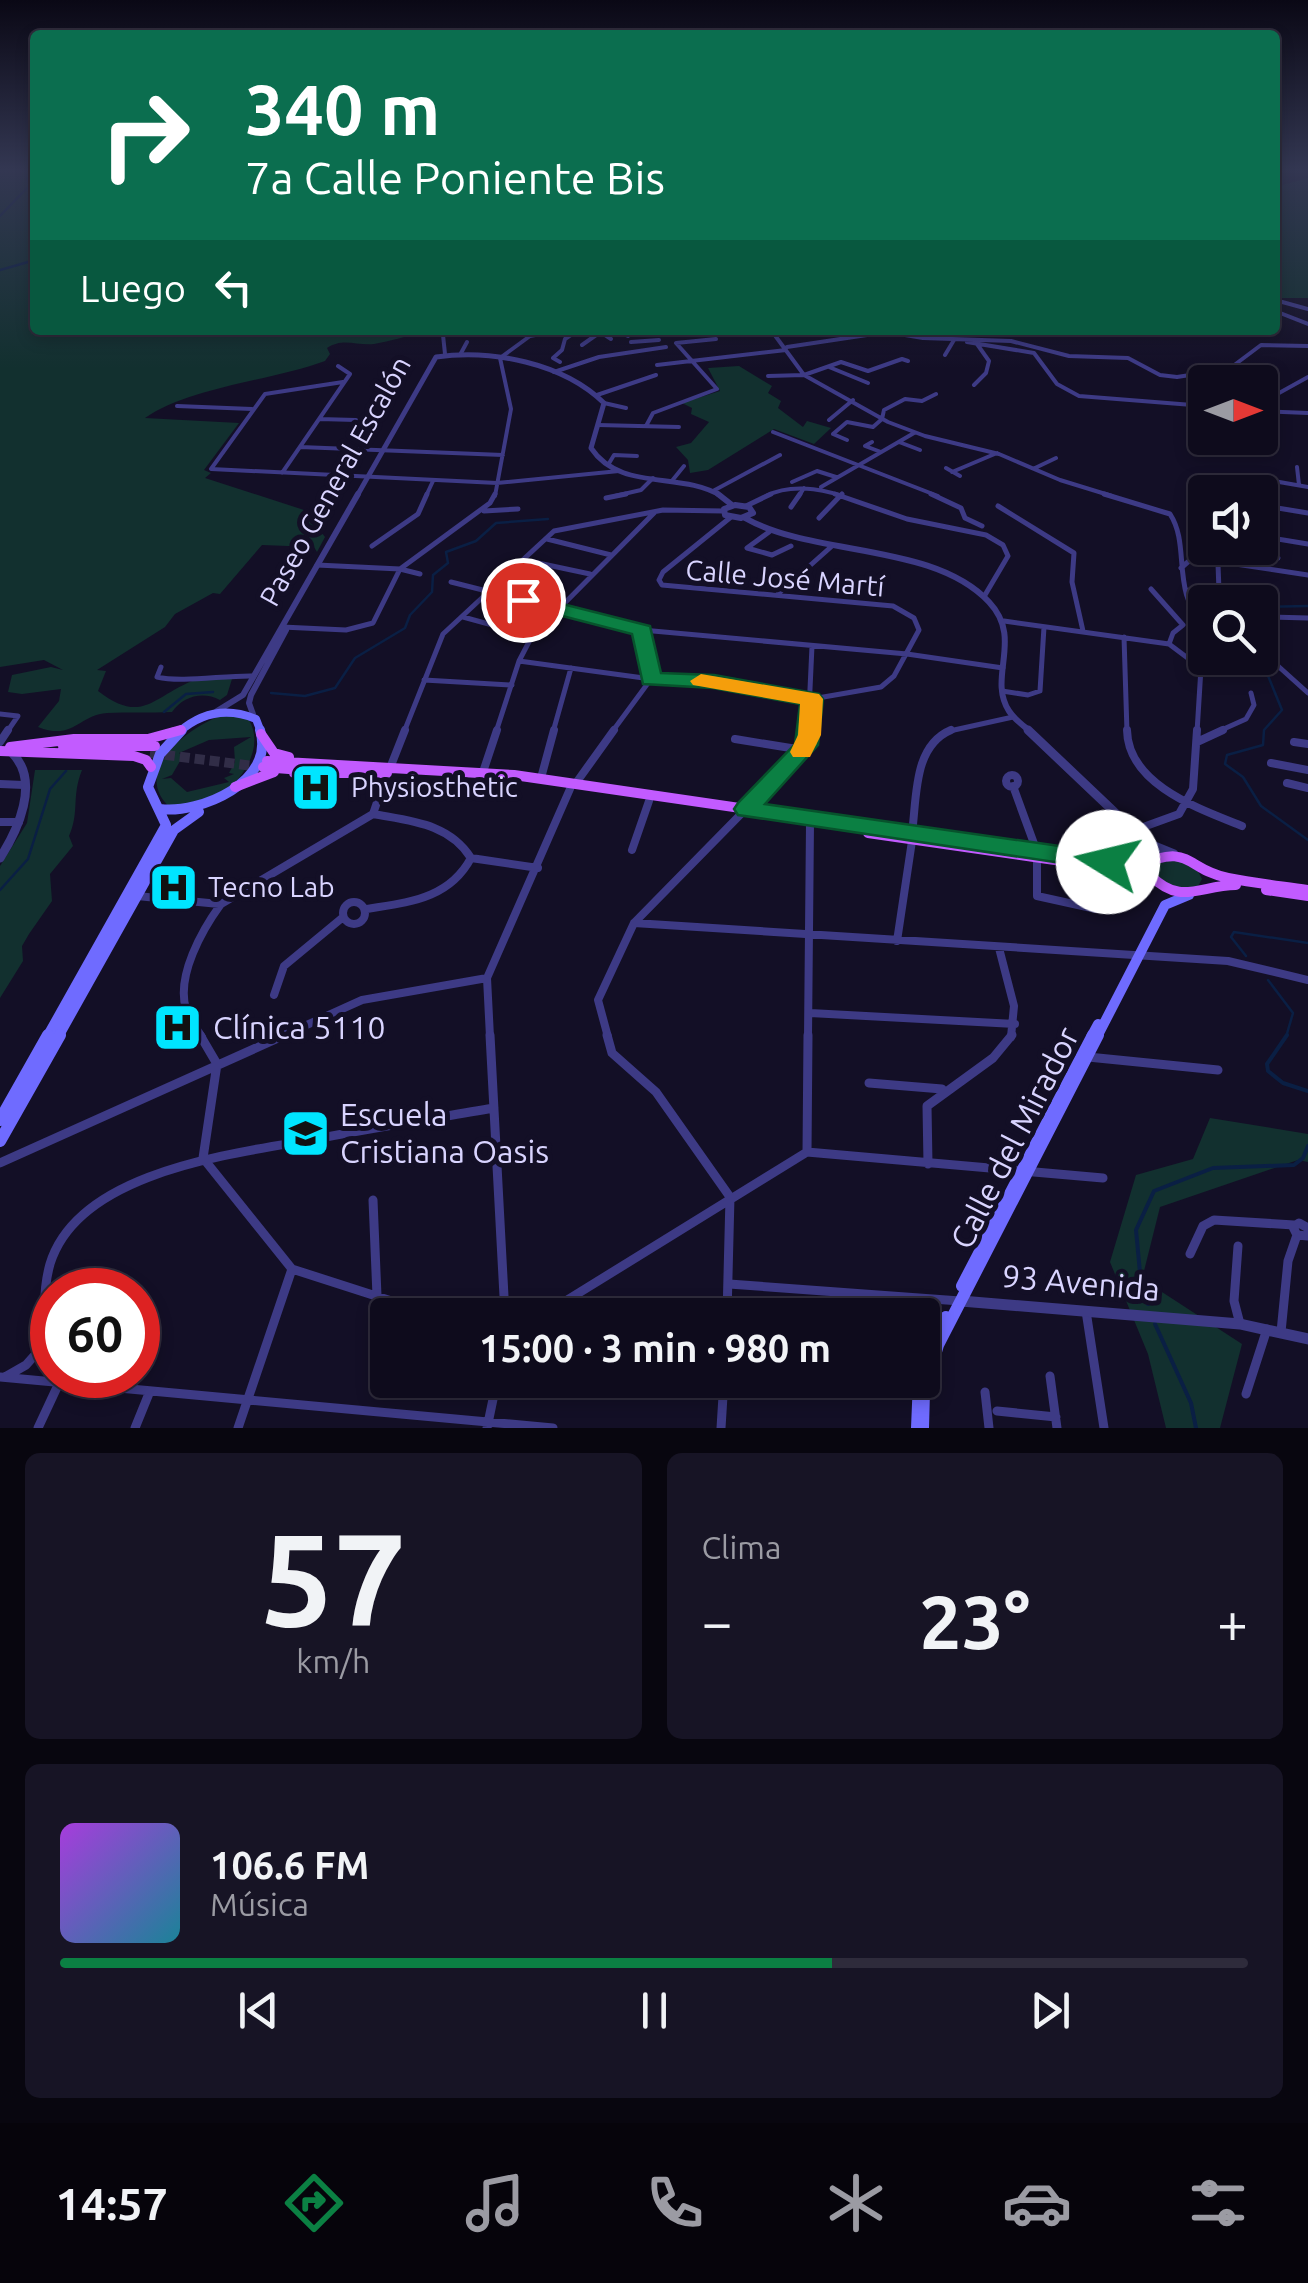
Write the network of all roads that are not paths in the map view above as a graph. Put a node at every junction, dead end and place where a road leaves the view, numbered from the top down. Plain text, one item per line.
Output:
1 (1280, 301) edge
2 (1308, 308) edge
3 (1280, 313) edge
4 (1308, 324) edge
5 (443, 335) dead end
6 (524, 335) edge
7 (571, 335) edge
8 (594, 335) edge
9 (605, 335) edge
10 (622, 335) edge
11 (775, 335) edge
12 (862, 335) edge
13 (917, 335) edge
14 (973, 335) edge
15 (969, 338) junction
16 (611, 339) dead end
17 (716, 339) dead end
18 (953, 339) junction
19 (467, 342) dead end
20 (474, 344) dead end
21 (976, 344) junction
22 (582, 345) dead end
23 (1308, 346) edge
24 (666, 347) junction
25 (787, 349) junction
26 (461, 353) junction
27 (672, 354) dead end
28 (442, 355) junction
29 (945, 355) dead end
30 (500, 358) junction
31 (908, 361) dead end
32 (560, 362) dead end
33 (693, 362) junction
34 (870, 362) dead end
35 (338, 366) dead end
36 (657, 366) dead end
37 (828, 367) junction
38 (856, 368) junction
39 (552, 372) junction
40 (656, 375) dead end
41 (804, 375) junction
42 (768, 376) dead end
43 (1308, 377) edge
44 (342, 382) junction
45 (868, 384) dead end
46 (974, 385) dead end
47 (936, 394) dead end
48 (1278, 394) edge
49 (601, 399) junction
50 (853, 400) junction
51 (1188, 405) edge
52 (177, 406) dead end
53 (626, 408) dead end
54 (253, 409) junction
55 (1278, 412) edge
56 (1308, 413) edge
57 (882, 418) junction
58 (318, 419) junction
59 (356, 420) dead end
60 (829, 420) dead end
61 (598, 424) junction
62 (646, 426) junction
63 (679, 428) dead end
64 (773, 432) dead end
65 (914, 432) junction
66 (847, 440) dead end
67 (872, 442) dead end
68 (898, 442) junction
69 (300, 447) junction
70 (920, 450) dead end
71 (384, 451) junction
72 (881, 452) junction
73 (997, 453) junction
74 (503, 456) junction
75 (637, 456) dead end
76 (780, 456) dead end
77 (1056, 458) dead end
78 (860, 464) junction
79 (608, 466) junction
80 (684, 466) dead end
81 (1034, 468) junction
82 (619, 471) junction
83 (1308, 472) edge
84 (282, 474) junction
85 (960, 476) dead end
86 (368, 478) junction
87 (653, 478) junction
88 (836, 478) junction
89 (432, 480) junction
90 (1278, 481) edge
91 (671, 482) junction
92 (792, 482) dead end
93 (497, 484) junction
94 (1298, 485) junction
95 (1308, 487) edge
96 (804, 488) junction
97 (820, 488) junction
98 (713, 491) junction
99 (843, 493) junction
100 (606, 498) dead end
101 (732, 505) junction
102 (746, 506) junction
103 (791, 506) dead end
104 (998, 506) dead end
105 (518, 508) dead end
106 (1278, 508) edge
107 (482, 511) junction
108 (656, 511) junction
109 (724, 511) junction
110 (1308, 513) edge
111 (731, 518) junction
112 (744, 518) junction
113 (819, 518) dead end
114 (982, 526) dead end
115 (769, 532) junction
116 (1278, 539) edge
117 (546, 540) junction
118 (1308, 544) edge
119 (372, 546) dead end
120 (791, 546) dead end
121 (832, 546) junction
122 (612, 555) junction
123 (524, 560) junction
124 (1188, 561) edge
125 (320, 565) junction
126 (1180, 568) junction
127 (400, 569) junction
128 (420, 574) dead end
129 (592, 575) junction
130 (1308, 575) edge
131 (451, 582) dead end
132 (1151, 590) dead end
133 (1187, 590) junction
134 (488, 591) junction
135 (1188, 594) edge
136 (777, 595) junction
137 (986, 596) junction
138 (558, 609) junction
139 (462, 616) junction
140 (1278, 617) edge
141 (1308, 618) edge
142 (1004, 621) junction
143 (1044, 626) junction
144 (285, 627) junction
145 (642, 630) junction
146 (1083, 631) junction
147 (532, 636) junction
148 (1124, 637) junction
149 (1169, 644) junction
150 (812, 646) junction
151 (907, 654) junction
152 (1188, 655) edge
153 (519, 661) junction
154 (162, 666) dead end
155 (571, 668) junction
156 (1003, 668) junction
157 (1278, 668) edge
158 (1203, 675) edge
159 (254, 676) junction
160 (424, 680) junction
161 (651, 680) junction
162 (512, 684) junction
163 (1002, 690) junction
164 (1251, 693) dead end
165 (1308, 694) edge
166 (812, 699) junction
167 (0, 714) edge
168 (208, 715) junction
169 (254, 717) junction
170 (1014, 717) junction
171 (181, 730) junction
172 (261, 734) junction
173 (736, 739) dead end
174 (1294, 742) dead end
175 (1196, 743) junction
176 (1308, 744) edge
177 (2, 748) edge
178 (152, 750) tunnel mouth
179 (803, 750) junction
180 (56, 754) junction
181 (1271, 763) dead end
182 (265, 764) tunnel mouth
183 (151, 767) junction
184 (390, 768) junction
185 (1308, 770) edge
186 (483, 772) junction
187 (23, 779) junction
188 (541, 779) junction
189 (1287, 783) dead end
190 (0, 784) edge
191 (1013, 786) dead end
192 (235, 787) junction
193 (572, 787) junction
194 (1308, 788) edge
195 (649, 801) junction
196 (1186, 805) junction
197 (205, 808) junction
198 (160, 809) junction
199 (744, 812) junction
200 (373, 814) junction
201 (0, 822) edge
202 (21, 822) junction
203 (810, 824) junction
204 (1242, 826) dead end
205 (1135, 830) junction
206 (912, 836) junction
207 (1147, 843) junction
208 (632, 850) dead end
209 (1037, 854) junction
210 (1175, 854) junction
211 (0, 858) edge
212 (472, 858) junction
213 (1151, 862) junction
214 (538, 868) junction
215 (1207, 871) junction
216 (1154, 880) junction
217 (1209, 886) junction
218 (1308, 893) edge
219 (1192, 894) junction
220 (136, 896) junction
221 (220, 904) junction
222 (367, 909) junction
223 (1096, 909) dead end
224 (342, 918) junction
225 (634, 924) junction
226 (807, 935) junction
227 (897, 941) junction
228 (998, 948) junction
229 (1136, 956) junction
230 (487, 978) junction
231 (1308, 980) edge
232 (274, 995) dead end
233 (810, 1013) junction
234 (1016, 1024) junction
235 (1088, 1057) junction
236 (217, 1064) junction
237 (1218, 1070) dead end
238 (869, 1083) dead end
239 (943, 1089) junction
240 (494, 1108) junction
241 (0, 1120) edge
242 (0, 1140) edge
243 (807, 1152) junction
244 (203, 1158) junction
245 (0, 1162) edge
246 (928, 1164) junction
247 (1024, 1172) junction
248 (1103, 1178) dead end
249 (730, 1196) junction
250 (373, 1200) dead end
251 (1303, 1229) edge
252 (51, 1234) dead end
253 (1238, 1246) dead end
254 (1190, 1254) dead end
255 (292, 1269) junction
256 (729, 1284) junction
257 (377, 1296) junction
258 (383, 1298) edge
259 (504, 1298) edge
260 (569, 1298) edge
261 (728, 1298) edge
262 (958, 1300) junction
263 (1086, 1310) junction
264 (1240, 1324) junction
265 (1267, 1329) junction
266 (1281, 1333) junction
267 (940, 1334) edge
268 (1308, 1339) edge
269 (30, 1360) edge
270 (30, 1376) edge
271 (1050, 1376) dead end
272 (2, 1378) edge
273 (160, 1392) edge
274 (985, 1392) dead end
275 (1246, 1394) dead end
276 (48, 1398) edge
277 (147, 1398) edge
278 (493, 1398) edge
279 (723, 1398) edge
280 (919, 1398) edge
281 (248, 1399) junction
282 (997, 1412) dead end
283 (1056, 1423) edge
284 (488, 1424) edge
285 (38, 1428) edge
286 (135, 1428) edge
287 (238, 1428) edge
288 (553, 1428) edge
289 (722, 1428) edge
290 (920, 1428) edge
291 (990, 1428) edge
292 (1104, 1428) edge

1 - 2 street
3 - 4 street
5 - 28 street
6 - 30 street
7 - 32 street
8 - 22 street
9 - 16 street
10 - 24 street
11 - 25 street
12 - 25 street
13 - 18 street
14 - 15 street
15 - 18 street
15 - 23 street
17 - 33 street
18 - 21 street
18 - 29 street
19 - 26 street
20 - 26 street
21 - 46 street
21 - 51 street
24 - 27 street
24 - 39 street
25 - 33 street
25 - 41 street
26 - 28 street
26 - 30 street
28 - 71 street, Paseo General Escalón
30 - 39 street
30 - 74 street
31 - 38 street
33 - 36 street
33 - 62 street
34 - 38 street
35 - 44 street
37 - 38 street
37 - 41 street
37 - 45 street
39 - 49 street
40 - 49 street
41 - 42 street
41 - 50 street
43 - 48 street
44 - 54 street
44 - 58 street
47 - 57 street
49 - 53 street
49 - 61 street
50 - 57 street
50 - 60 street
52 - 54 street
54 - 84 street
55 - 56 street
57 - 65 street
57 - 66 street
58 - 59 street
58 - 69 street
61 - 62 street
61 - 79 street
62 - 63 street
64 - 78 street
65 - 68 street
65 - 73 street
67 - 72 street
68 - 70 street
68 - 72 street
69 - 71 street
69 - 84 street
71 - 74 street
71 - 86 street, Paseo General Escalón
72 - 78 street
73 - 81 street
73 - 85 street
74 - 93 street
75 - 79 street
76 - 98 street
77 - 81 street
78 - 88 street
78 - 114 street
79 - 82 street
80 - 91 street
81 - 126 street
82 - 87 street
82 - 93 street
83 - 94 street
84 - 86 street
86 - 89 street
86 - 125 street, Paseo General Escalón
87 - 91 street
87 - 100 street
88 - 92 street
88 - 97 street
89 - 93 street
89 - 119 street
90 - 94 street
91 - 98 street
93 - 107 street
94 - 95 street
96 - 97 street
96 - 102 street
96 - 103 street
97 - 99 street
98 - 101 street
99 - 113 street
99 - 137 street
101 - 102 street
101 - 109 street
102 - 112 street
104 - 146 street
105 - 107 street
106 - 110 street
107 - 127 street
108 - 109 street
108 - 117 street
108 - 122 street
109 - 111 street
111 - 112 street
111 - 136 street, Calle José Martí
112 - 115 street
115 - 120 street
115 - 121 street
116 - 118 street
117 - 122 street
117 - 123 street
121 - 136 street
121 - 137 street
122 - 129 street
123 - 129 street
123 - 134 street
124 - 126 street
125 - 127 street
125 - 144 street, Paseo General Escalón
126 - 133 street
127 - 128 street
127 - 144 street
129 - 138 street
130 - 133 street
131 - 134 street
132 - 149 street
133 - 135 street
134 - 138 street
134 - 139 street
136 - 151 street, Calle José Martí
137 - 142 street
138 - 145 street
138 - 147 street
139 - 147 street
139 - 160 street
140 - 141 street
142 - 143 street
142 - 156 street
143 - 146 street
143 - 163 street
144 - 159 street, Paseo General Escalón
144 - 169 street, Paseo General Escalón
145 - 150 street
145 - 161 street
146 - 148 street
147 - 153 street
148 - 149 street
148 - 196 street
149 - 152 street
150 - 151 street
150 - 166 street
151 - 156 street
151 - 166 street
153 - 155 street
153 - 162 street
154 - 159 street
155 - 161 street
155 - 188 street
156 - 163 street
157 - 165 street
158 - 175 street
159 - 168 street, Paseo General Escalón
160 - 162 street
160 - 184 street
161 - 166 street
161 - 193 street
162 - 186 street
163 - 170 street
164 - 175 street
166 - 179 street
167 - 177 street
168 - 169 main road
168 - 171 main road
169 - 172 main road
170 - 205 street
170 - 206 street
171 - 177 main road
171 - 183 main road
172 - 184 main road
172 - 192 main road
173 - 179 street
174 - 176 street
175 - 196 street
177 - 178 main road
177 - 180 main road
177 - 187 street
179 - 199 street
180 - 183 main road
180 - 187 street
181 - 185 street
182 - 184 main road
183 - 198 main road
184 - 186 main road
184 - 192 main road
184 - 193 main road
184 - 200 street
186 - 188 main road
187 - 190 street
187 - 202 street
188 - 193 main road
189 - 194 street
191 - 209 street
192 - 197 main road
193 - 195 main road
193 - 199 main road
193 - 214 street
195 - 199 main road
195 - 208 street
196 - 204 street
196 - 205 street
197 - 198 main road
197 - 220 main road
198 - 241 main road
199 - 203 main road
199 - 206 main road
199 - 225 street
200 - 212 street
200 - 221 street
201 - 202 street
202 - 211 street
203 - 206 main road
203 - 226 street
205 - 207 street
206 - 209 main road
206 - 227 street
207 - 210 street
207 - 213 street
209 - 213 main road
209 - 216 main road
209 - 223 street
210 - 213 main road
210 - 215 main road
212 - 214 street
212 - 222 street
213 - 216 main road
214 - 230 street
215 - 217 main road
215 - 218 main road
216 - 219 main road
216 - 229 main road, Calle del Mirador
217 - 218 main road
217 - 219 main road
219 - 229 main road, Calle del Mirador
220 - 221 street
220 - 242 main road
221 - 236 street
222 - 224 street
222 - 224 street
224 - 232 street
225 - 226 street
225 - 249 street
226 - 227 street
226 - 233 street
227 - 228 street
228 - 229 street
228 - 234 street
229 - 231 street
229 - 235 main road, Calle del Mirador
229 - 247 main road, Calle del Mirador
230 - 236 street
230 - 240 street
233 - 234 street
233 - 243 street
234 - 239 street
235 - 237 street
235 - 247 main road, Calle del Mirador
236 - 244 street
236 - 245 street
238 - 239 street
239 - 246 street
240 - 244 street
240 - 259 street
243 - 246 street
243 - 249 street
244 - 252 street
244 - 255 street
246 - 247 street
247 - 248 street
247 - 262 main road, Calle del Mirador
249 - 256 street
249 - 260 street
250 - 257 street
251 - 254 street
251 - 266 street
253 - 264 street
255 - 257 street
255 - 281 street
256 - 261 street
256 - 262 street, 93 Avenida
257 - 258 street
262 - 263 street, 93 Avenida
262 - 267 main road, Calle del Mirador
262 - 290 main road, Calle del Mirador
263 - 264 street, 93 Avenida
263 - 292 street
264 - 265 street, 93 Avenida
265 - 266 street, 93 Avenida
265 - 275 street
266 - 268 street, 93 Avenida
269 - 272 street
270 - 272 street
271 - 283 street
273 - 281 street
274 - 291 street
276 - 285 street
277 - 286 street
278 - 284 street
279 - 289 street
280 - 290 main road, Calle del Mirador
281 - 284 street
281 - 287 street
282 - 283 street
284 - 288 street

